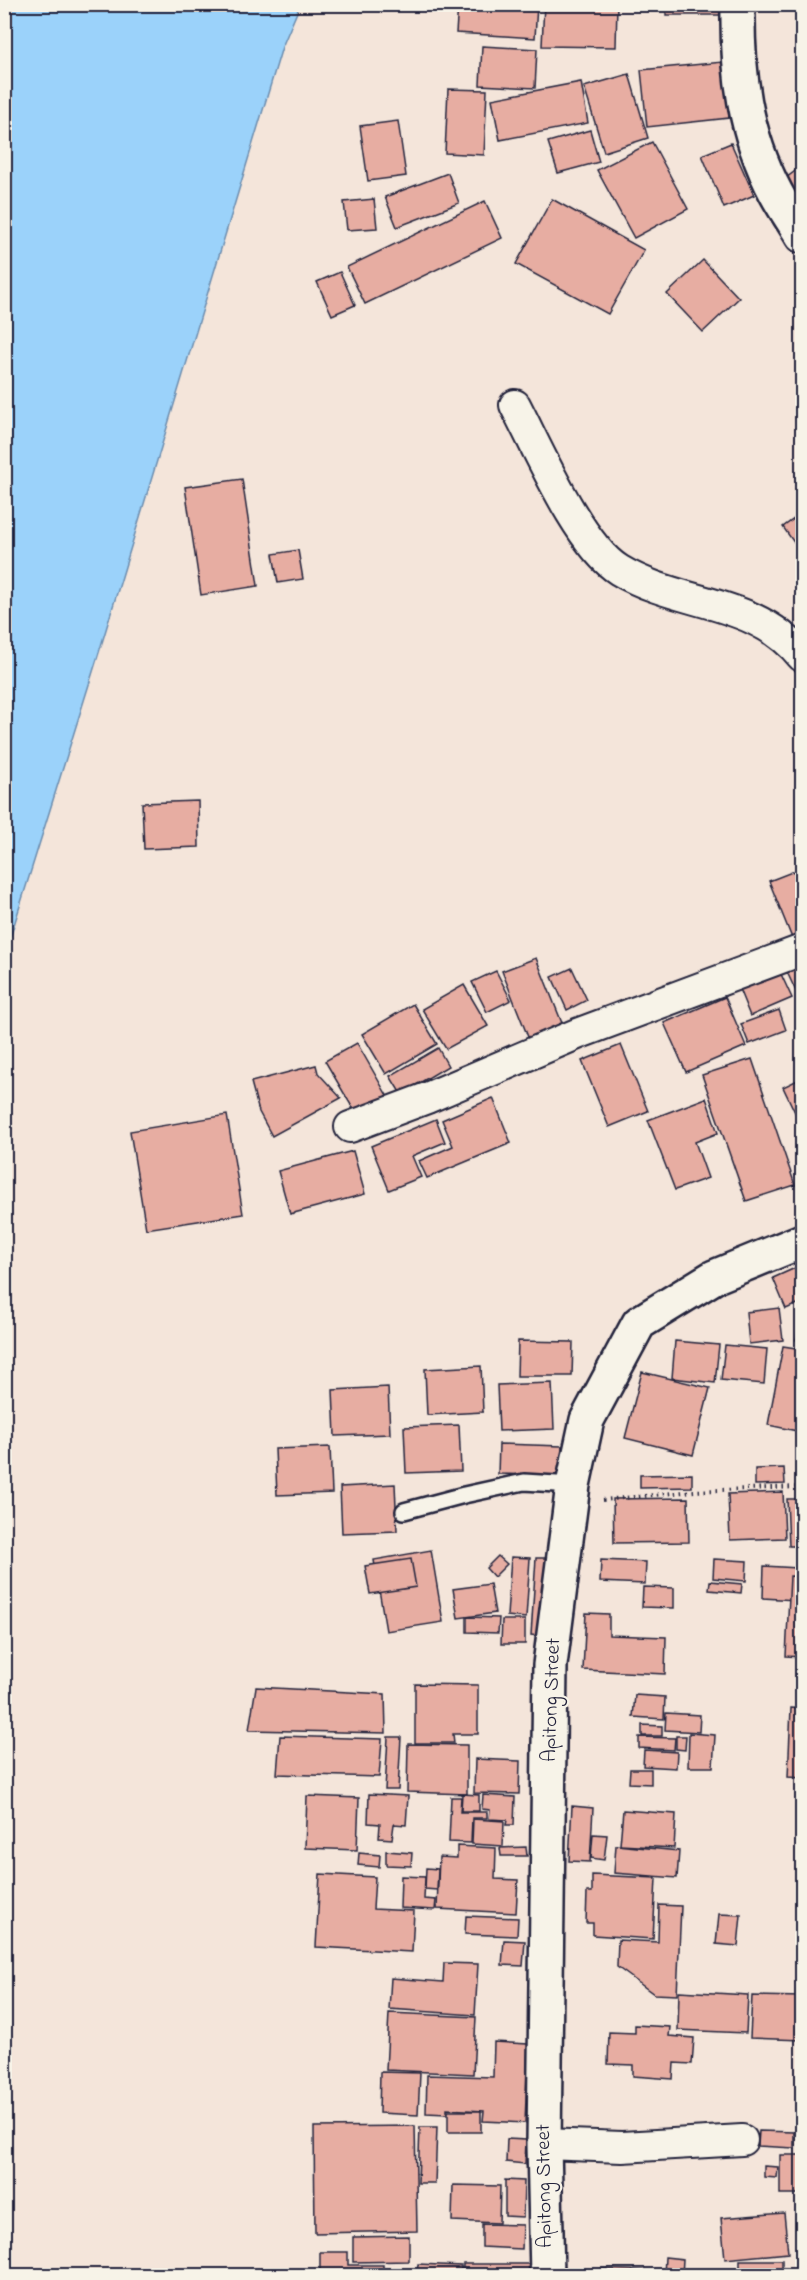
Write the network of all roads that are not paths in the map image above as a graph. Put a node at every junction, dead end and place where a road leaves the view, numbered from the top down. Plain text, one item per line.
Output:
1 (738, 4) edge
2 (802, 236) edge
3 (515, 405) dead end
4 (802, 656) edge
5 (802, 950) edge
6 (350, 1127) dead end
7 (802, 1242) edge
8 (572, 1496) junction
9 (404, 1511) dead end
10 (742, 2140) dead end
11 (544, 2144) junction
12 (547, 2276) edge

1 - 2 street
3 - 4 street
5 - 6 street
7 - 8 street, Apitong Street
8 - 9 lane
8 - 11 street, Apitong Street
10 - 11 street
11 - 12 street, Apitong Street

